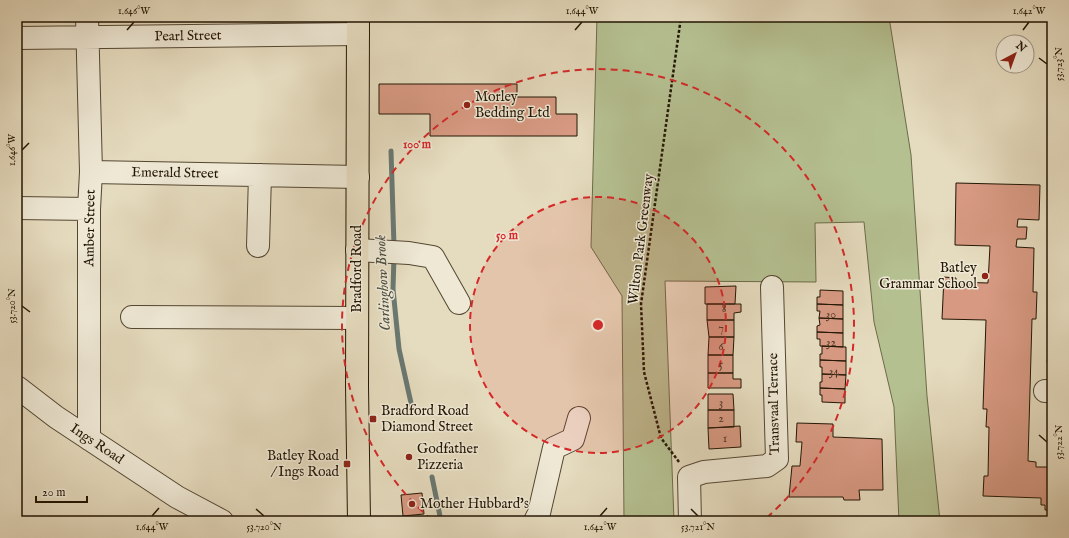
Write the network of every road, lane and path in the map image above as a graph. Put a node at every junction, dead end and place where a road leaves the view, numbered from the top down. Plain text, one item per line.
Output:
1 (681, 17) edge
2 (358, 25) edge
3 (88, 27) edge
4 (17, 38) edge
5 (91, 172) junction
6 (260, 175) junction
7 (358, 177) junction
8 (17, 208) edge
9 (89, 209) junction
10 (258, 246) dead end
11 (357, 250) junction
12 (772, 287) dead end
13 (459, 303) dead end
14 (132, 317) dead end
15 (357, 318) junction
16 (17, 387) edge
17 (579, 418) dead end
18 (89, 439) junction
19 (689, 477) junction
20 (222, 521) edge
21 (359, 521) edge
22 (535, 521) edge
23 (690, 521) edge

1 - 19 path, Wilton Park Greenway
2 - 3 street, Pearl Street
2 - 7 main road, Bradford Road
3 - 4 street, Pearl Street
3 - 5 street, Amber Street
5 - 6 street, Emerald Street
5 - 9 street, Amber Street
6 - 7 street, Emerald Street
6 - 10 street
7 - 11 main road, Bradford Road
8 - 9 street
9 - 18 street, Amber Street
11 - 13 street
11 - 15 main road, Bradford Road
12 - 19 street, Transvaal Terrace
14 - 15 street
15 - 21 main road, Bradford Road
16 - 18 street, Ings Road
17 - 22 street
18 - 20 street, Ings Road
19 - 23 street

